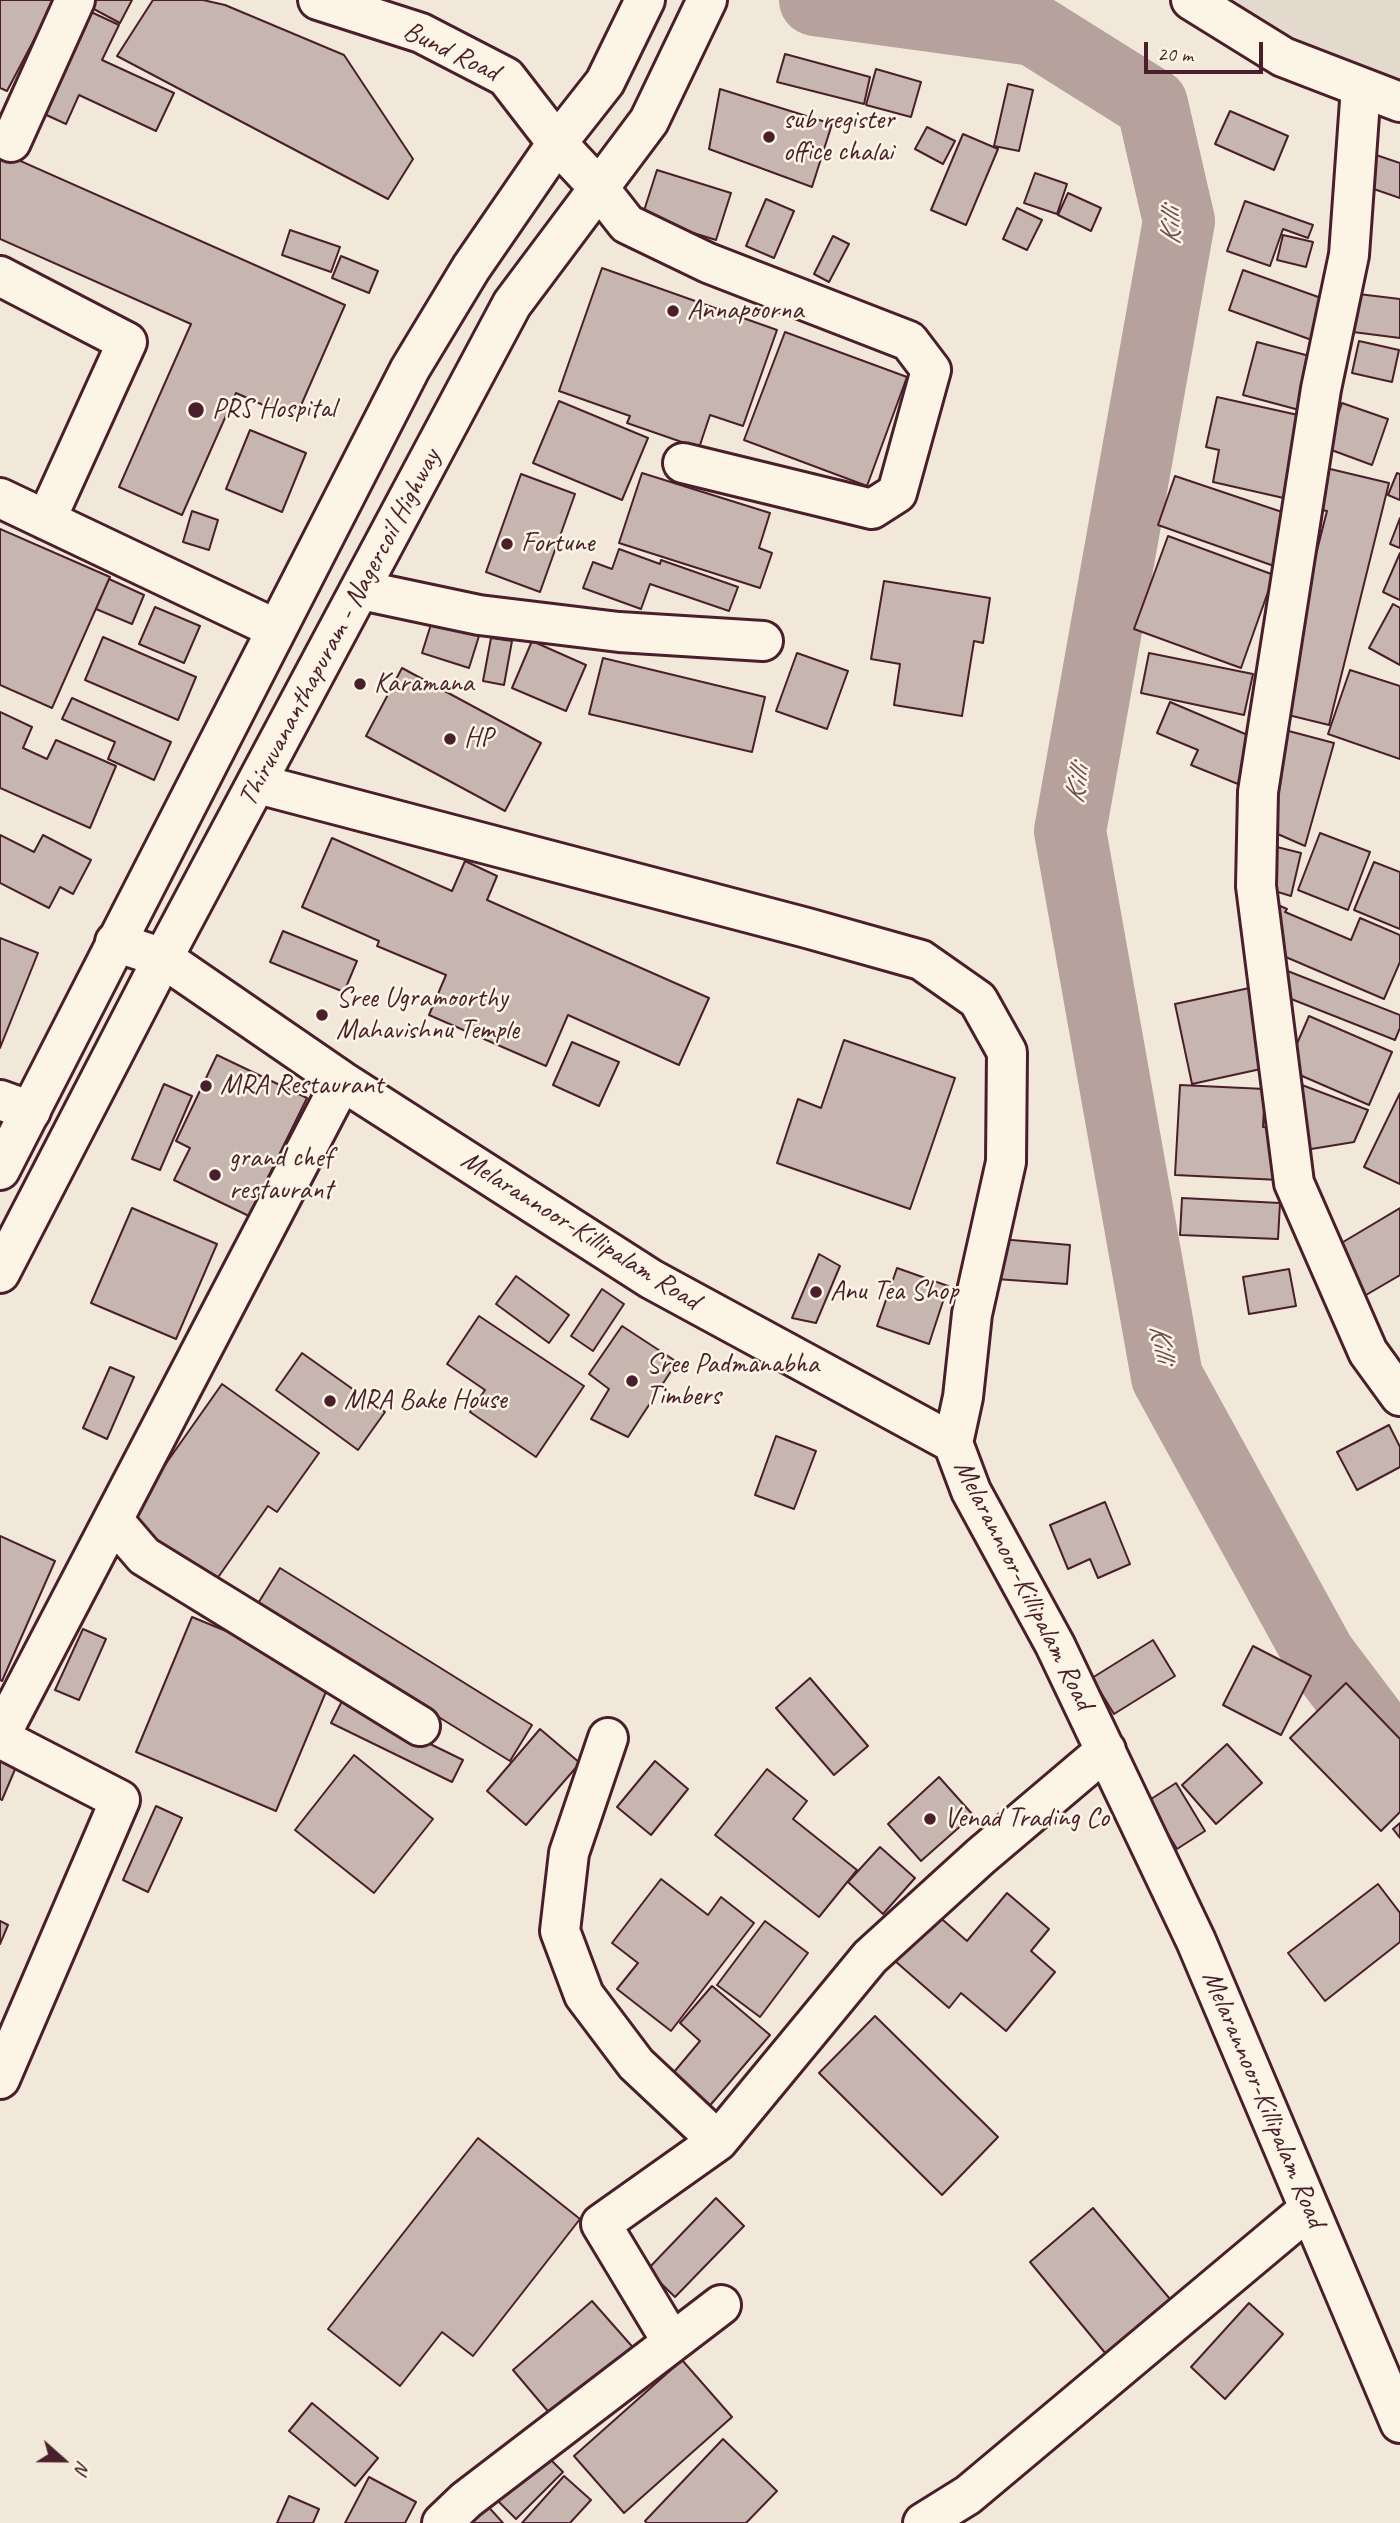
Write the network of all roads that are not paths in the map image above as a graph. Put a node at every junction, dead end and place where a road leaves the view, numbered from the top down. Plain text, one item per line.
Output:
1 (75, 0) edge
2 (318, 0) edge
3 (645, 0) edge
4 (707, 0) edge
5 (1191, 0) edge
6 (1361, 87) junction
7 (1400, 102) edge
8 (11, 142) dead end
9 (557, 143) junction
10 (598, 187) junction
11 (0, 276) edge
12 (683, 463) dead end
13 (0, 498) edge
14 (47, 520) junction
15 (361, 590) junction
16 (276, 629) junction
17 (763, 641) dead end
18 (258, 784) junction
19 (115, 942) junction
20 (163, 958) junction
21 (342, 1081) junction
22 (16, 1105) edge
23 (0, 1170) edge
24 (0, 1273) edge
25 (1400, 1396) edge
26 (953, 1443) junction
27 (113, 1520) junction
28 (420, 1726) dead end
29 (0, 1737) edge
30 (608, 1738) dead end
31 (1106, 1750) junction
32 (0, 2079) edge
33 (718, 2141) junction
34 (1309, 2209) junction
35 (721, 2305) dead end
36 (672, 2342) junction
37 (1389, 2367) edge
38 (1400, 2423) edge
39 (442, 2523) edge
40 (923, 2523) edge

1 - 8 street
2 - 9 street, Bund Road
3 - 9 street, Thiruvananthapuram - Nagercoil Highway
4 - 10 street, Thiruvananthapuram - Nagercoil Highway
5 - 6 street
6 - 7 street
6 - 25 street
9 - 10 street, Bund Road
9 - 16 street, Thiruvananthapuram - Nagercoil Highway
10 - 12 street, Bund Road
10 - 15 street, Thiruvananthapuram - Nagercoil Highway
11 - 14 street
13 - 14 street
14 - 16 street
15 - 17 street
15 - 18 street, Thiruvananthapuram - Nagercoil Highway
16 - 19 street, Thiruvananthapuram - Nagercoil Highway
18 - 20 street, Thiruvananthapuram - Nagercoil Highway
18 - 26 street
19 - 20 street, Melarannoor-Killipalam Road
19 - 22 street, Thiruvananthapuram - Nagercoil Highway
20 - 21 street, Melarannoor-Killipalam Road
20 - 24 street, Thiruvananthapuram - Nagercoil Highway
21 - 26 street, Melarannoor-Killipalam Road
21 - 27 street
22 - 23 street, Thiruvananthapuram - Nagercoil Highway
26 - 31 street, Melarannoor-Killipalam Road
27 - 28 street
27 - 29 street
29 - 32 street
30 - 33 street
31 - 33 street
31 - 34 street, Melarannoor-Killipalam Road
33 - 36 street
34 - 37 street, Melarannoor-Killipalam Road
34 - 40 street
35 - 36 street
36 - 39 street
37 - 38 street, Melarannoor-Killipalam Road

